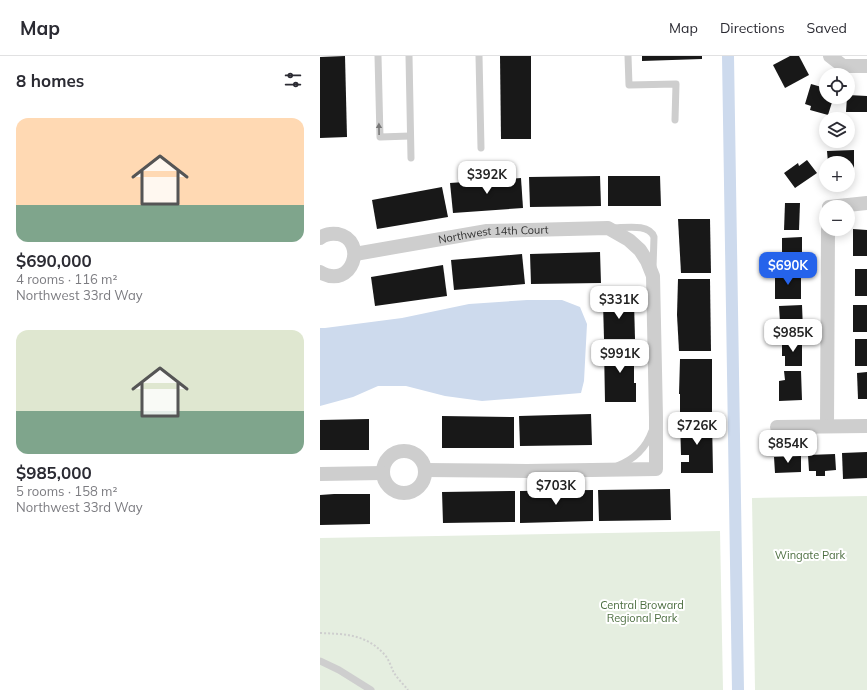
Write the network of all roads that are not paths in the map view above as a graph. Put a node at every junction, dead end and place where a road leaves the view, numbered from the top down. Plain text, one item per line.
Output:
1 (378, 56) edge
2 (409, 56) edge
3 (479, 56) edge
4 (628, 56) edge
5 (830, 56) edge
6 (867, 66) edge
7 (675, 120) dead end
8 (410, 136) junction
9 (481, 148) dead end
10 (411, 158) dead end
11 (867, 204) edge
12 (855, 205) edge
13 (608, 228) junction
14 (828, 236) edge
15 (320, 238) edge
16 (355, 254) junction
17 (320, 272) edge
18 (653, 276) junction
19 (656, 418) junction
20 (827, 426) junction
21 (867, 426) edge
22 (777, 427) dead end
23 (605, 469) junction
24 (425, 470) junction
25 (383, 473) junction
26 (320, 474) edge
27 (320, 661) edge
28 (371, 690) edge

8 -> 1 lane
2 - 8 lane
3 - 9 lane
4 - 7 lane
5 - 6 street
8 - 10 lane
11 - 12 street
13 - 16 street, Northwest 14th Court
13 - 18 street
13 - 18 lane
14 - 20 street
15 - 16 street
16 - 17 street
18 - 19 street
19 - 23 lane
19 - 23 street
20 - 21 street
20 - 22 street
23 - 24 street
24 - 25 street
24 - 25 street
25 - 26 street
27 - 28 lane

